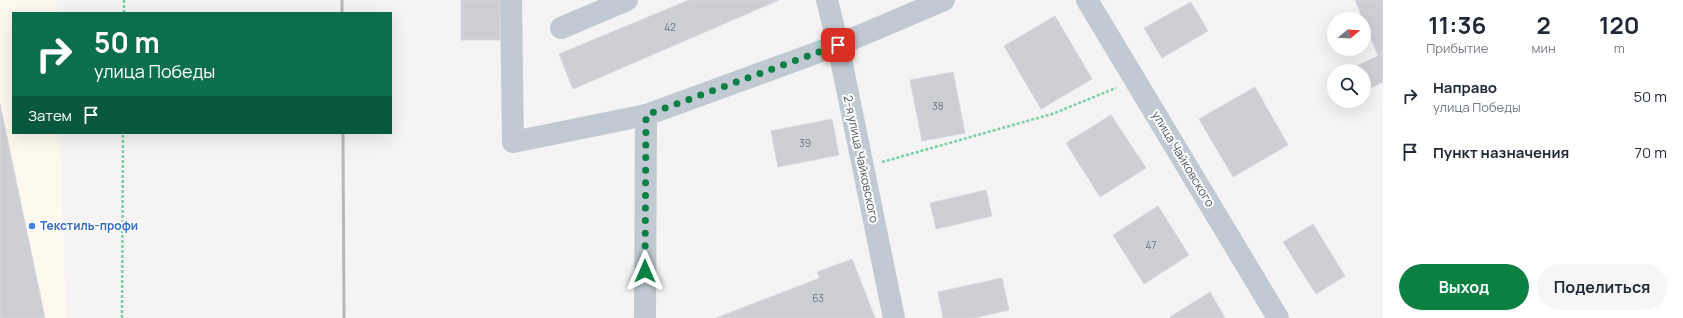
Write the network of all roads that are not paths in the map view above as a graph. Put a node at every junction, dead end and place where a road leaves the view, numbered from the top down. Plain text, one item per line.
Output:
1 (511, 0) edge
2 (627, 0) edge
3 (827, 0) edge
4 (944, 0) edge
5 (1087, 0) edge
6 (560, 28) dead end
7 (838, 45) junction
8 (646, 115) junction
9 (645, 318) edge
10 (894, 318) edge
11 (1278, 318) edge

1 - 8 street
2 - 6 street
3 - 7 street, 2-я улица Чайковского
4 - 7 street
5 - 11 street, улица Чайковского
7 - 8 street
7 - 10 street, 2-я улица Чайковского
8 - 9 street

